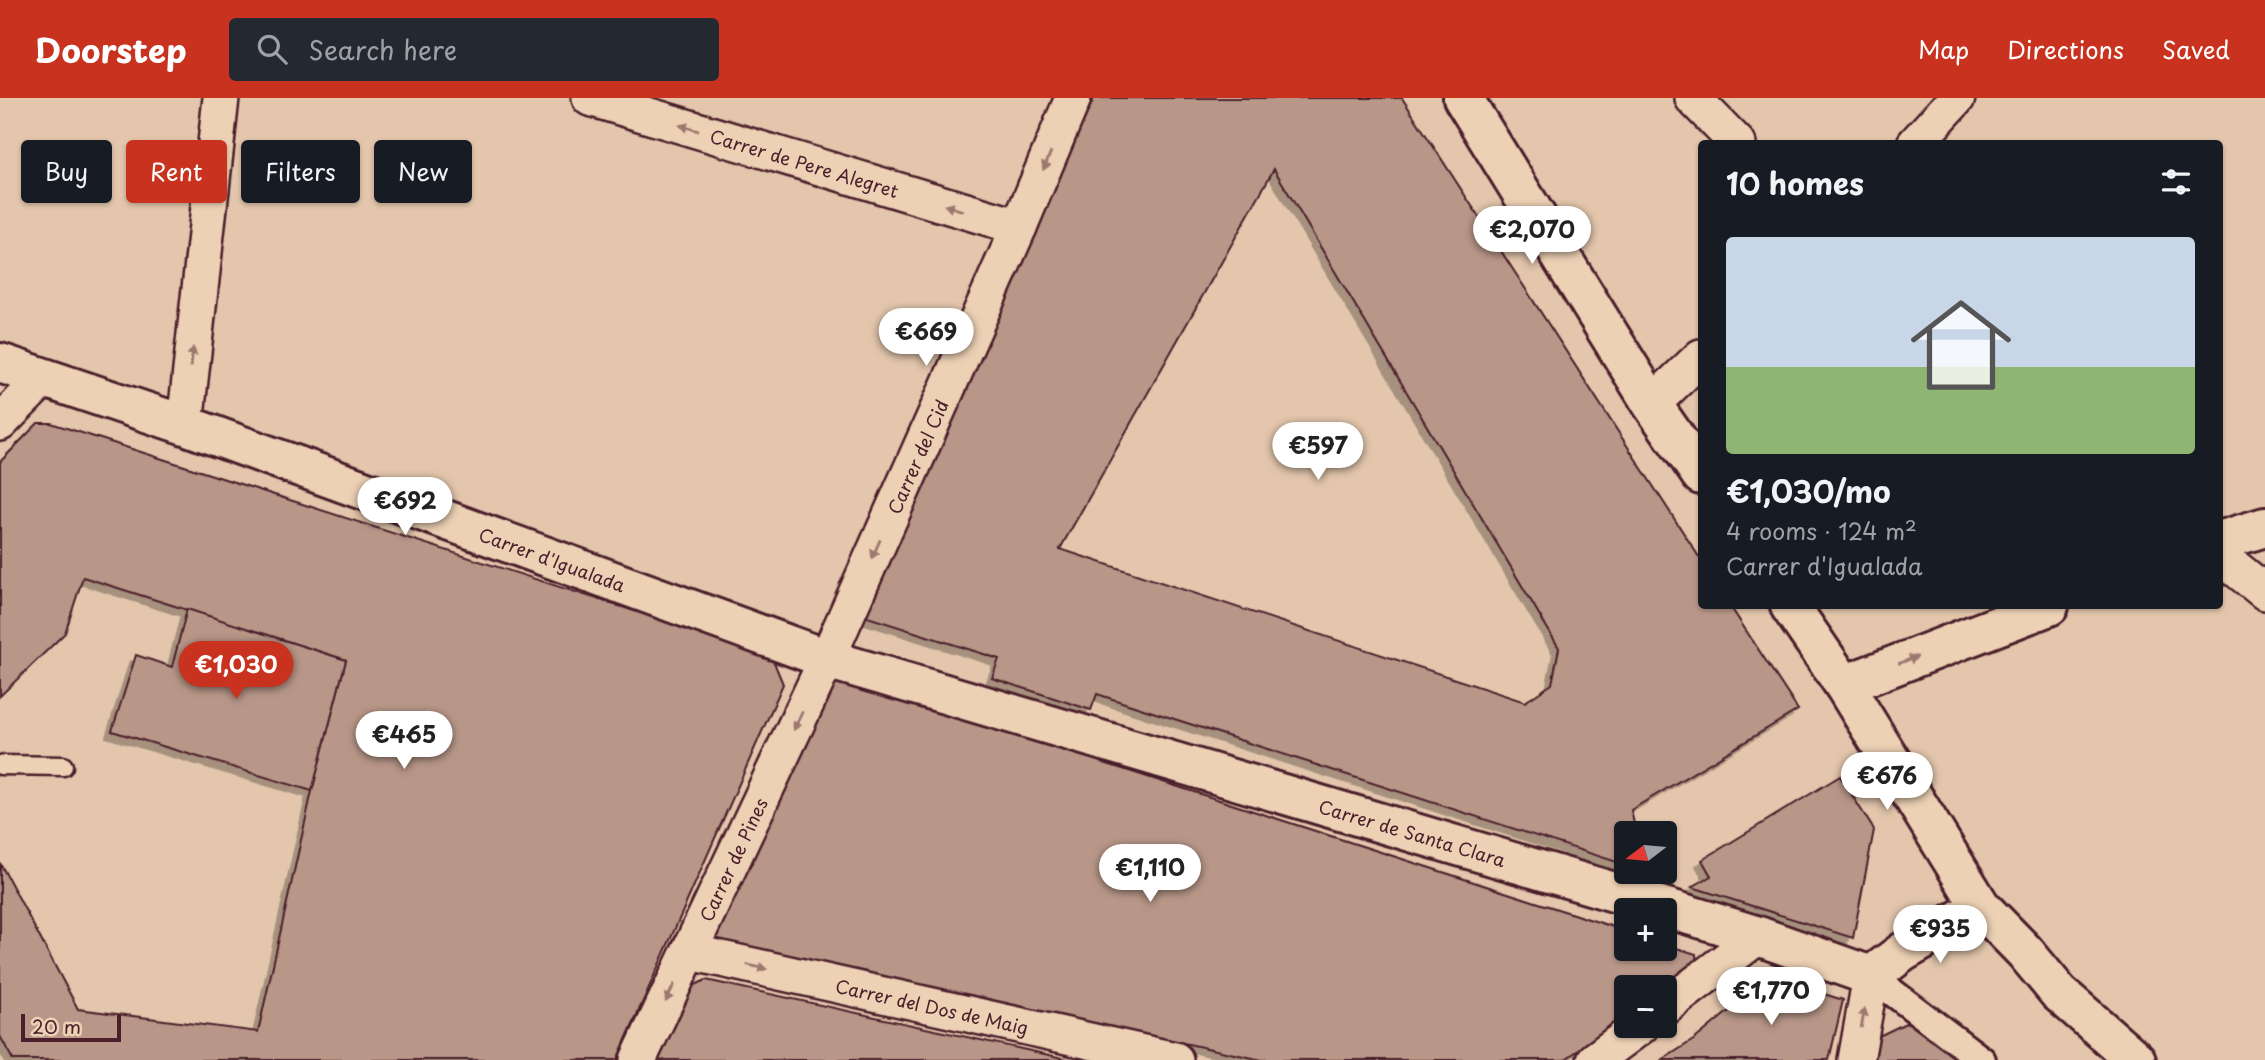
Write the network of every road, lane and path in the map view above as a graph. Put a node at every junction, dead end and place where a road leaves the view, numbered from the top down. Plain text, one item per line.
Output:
1 (220, 98) edge
2 (590, 98) edge
3 (1073, 98) edge
4 (1462, 98) edge
5 (1693, 98) edge
6 (1957, 98) edge
7 (1734, 140) edge
8 (1919, 140) edge
9 (1019, 227) junction
10 (1698, 360) edge
11 (0, 363) edge
12 (46, 377) junction
13 (1652, 404) junction
14 (0, 423) edge
15 (185, 425) junction
16 (1698, 471) edge
17 (2265, 527) edge
18 (2223, 540) edge
19 (2223, 558) edge
20 (2265, 592) edge
21 (1792, 609) edge
22 (2041, 609) edge
23 (827, 659) junction
24 (1844, 685) junction
25 (0, 765) edge
26 (63, 766) dead end
27 (1981, 907) junction
28 (1758, 936) junction
29 (691, 953) junction
30 (1871, 976) junction
31 (1677, 997) edge
32 (1625, 1038) edge
33 (638, 1060) edge
34 (1175, 1060) edge
35 (1595, 1060) edge
36 (1856, 1060) edge
37 (1982, 1060) edge
38 (2136, 1060) edge

15 -> 1 street
9 -> 2 street, Carrer de Pere Alegret
3 -> 9 street, Carrer del Cid
4 - 13 street
5 - 7 street
6 - 8 street
9 -> 23 street, Carrer del Cid
10 - 13 street
11 - 12 street, Carrer d'Igualada
12 - 14 street
12 - 15 street, Carrer d'Igualada
13 - 16 street
15 - 23 street, Carrer d'Igualada
17 - 18 street
19 - 20 street
21 - 24 street
24 -> 22 street
23 - 28 street, Carrer de Santa Clara
23 -> 29 street, Carrer de Pines
24 - 27 street
25 - 26 lane
27 - 30 street
27 - 38 street
28 - 30 street, Carrer de Santa Clara
28 - 31 street
29 -> 33 street, Carrer de Pines
29 -> 34 street, Carrer del Dos de Maig
36 -> 30 street
30 - 37 street
32 - 35 street

